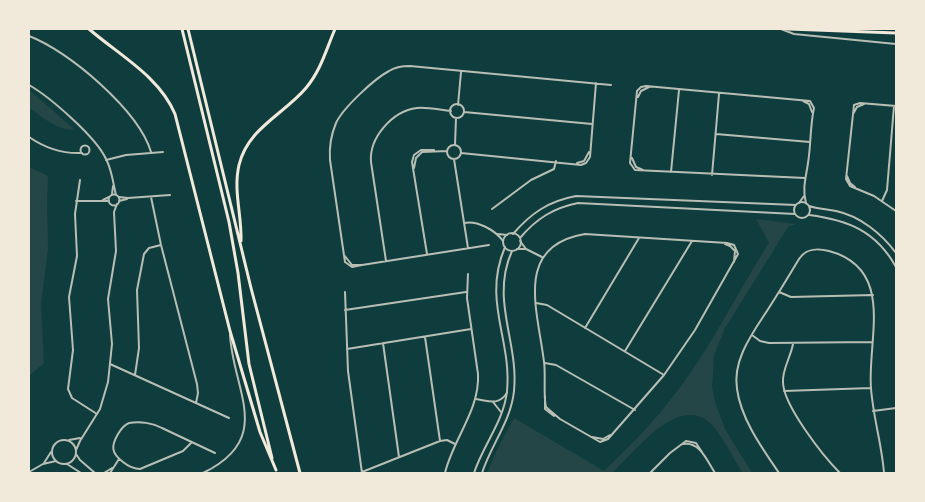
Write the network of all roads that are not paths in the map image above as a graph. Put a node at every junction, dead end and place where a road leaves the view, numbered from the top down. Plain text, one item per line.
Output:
1 (89, 29) edge
2 (182, 29) edge
3 (188, 29) edge
4 (335, 29) edge
5 (781, 29) edge
6 (789, 29) edge
7 (896, 33) edge
8 (29, 36) edge
9 (896, 44) edge
10 (461, 71) junction
11 (596, 83) junction
12 (29, 85) edge
13 (611, 85) dead end
14 (679, 90) junction
15 (719, 94) junction
16 (458, 104) junction
17 (895, 106) edge
18 (450, 111) junction
19 (464, 112) junction
20 (456, 118) junction
21 (592, 124) junction
22 (716, 134) junction
23 (29, 137) edge
24 (810, 142) junction
25 (455, 145) junction
26 (448, 151) junction
27 (151, 152) junction
28 (163, 152) dead end
29 (82, 153) junction
30 (461, 153) junction
31 (454, 159) junction
32 (106, 160) junction
33 (556, 161) junction
34 (672, 172) junction
35 (712, 175) junction
36 (805, 178) junction
37 (80, 180) dead end
38 (113, 185) junction
39 (112, 194) junction
40 (804, 194) junction
41 (170, 195) dead end
42 (117, 196) junction
43 (109, 197) junction
44 (151, 197) junction
45 (128, 198) junction
46 (76, 200) junction
47 (102, 200) junction
48 (119, 201) junction
49 (882, 201) junction
50 (109, 202) junction
51 (800, 203) junction
52 (806, 203) junction
53 (117, 204) junction
54 (796, 205) junction
55 (809, 206) junction
56 (492, 209) dead end
57 (896, 211) edge
58 (114, 212) junction
59 (795, 214) junction
60 (809, 215) junction
61 (464, 223) junction
62 (497, 233) junction
63 (514, 234) junction
64 (507, 235) junction
65 (639, 238) junction
66 (520, 240) junction
67 (503, 241) junction
68 (692, 241) junction
69 (241, 244) junction
70 (161, 245) junction
71 (489, 245) dead end
72 (505, 247) junction
73 (468, 248) junction
74 (892, 248) junction
75 (896, 248) edge
76 (517, 249) junction
77 (526, 249) junction
78 (512, 251) junction
79 (896, 253) edge
80 (427, 255) junction
81 (542, 257) junction
82 (386, 261) junction
83 (896, 268) edge
84 (468, 274) dead end
85 (345, 292) dead end
86 (466, 292) junction
87 (779, 292) junction
88 (873, 295) junction
89 (536, 303) junction
90 (345, 310) junction
91 (585, 328) junction
92 (471, 329) junction
93 (230, 332) junction
94 (752, 335) junction
95 (425, 337) junction
96 (872, 342) junction
97 (383, 343) junction
98 (793, 344) junction
99 (347, 349) junction
100 (625, 351) junction
101 (545, 363) junction
102 (110, 364) junction
103 (135, 375) junction
104 (664, 375) junction
105 (871, 388) junction
106 (784, 390) junction
107 (507, 394) junction
108 (476, 399) junction
109 (493, 402) junction
110 (196, 403) junction
111 (896, 406) edge
112 (635, 410) junction
113 (874, 411) junction
114 (502, 412) junction
115 (97, 414) junction
116 (229, 418) dead end
117 (81, 438) junction
118 (68, 440) junction
119 (440, 441) junction
120 (192, 442) junction
121 (455, 444) junction
122 (76, 450) junction
123 (51, 452) junction
124 (216, 453) dead end
125 (76, 454) junction
126 (399, 457) junction
127 (120, 459) junction
128 (56, 461) junction
129 (43, 464) junction
130 (67, 464) junction
131 (114, 466) junction
132 (276, 471) edge
133 (29, 472) edge
134 (362, 472) edge
135 (81, 473) edge
136 (95, 473) edge
137 (104, 473) edge
138 (110, 473) edge
139 (203, 473) edge
140 (300, 473) edge
141 (445, 473) edge
142 (474, 473) edge
143 (482, 473) edge
144 (650, 473) edge
145 (715, 473) edge
146 (779, 473) edge
147 (840, 473) edge
148 (884, 473) edge

1 - 93 main road
2 - 132 main road
3 - 69 main road
4 - 69 main road
5 - 9 street
6 - 7 main road
8 - 27 street
10 - 11 street
10 - 16 street
10 - 82 street
11 - 13 street
11 - 21 street
12 - 32 street
14 - 15 street
14 - 34 street
14 - 34 street
15 - 22 street
15 - 24 street
16 - 18 street
16 - 19 street
17 - 49 street
17 - 49 street
18 - 20 street
18 - 82 street
19 - 20 street
19 - 21 street
20 - 25 street
21 - 33 street
22 - 24 street
22 - 35 street
23 - 29 street
24 - 36 street
25 - 26 street
25 - 30 street
26 - 31 street
26 - 80 street
27 - 28 street
27 - 32 street
29 - 29 street
30 - 31 street
30 - 33 street
31 - 61 street
32 - 38 street
33 - 56 street
34 - 35 street
35 - 36 street
36 - 40 street
37 - 46 street
38 - 39 street
38 - 42 street
39 - 42 street
39 - 43 street
40 - 51 street
40 - 52 street
41 - 44 street
42 - 45 street
42 - 48 street
43 - 47 street
43 - 50 street
44 - 45 street
44 - 70 street
45 - 48 street
46 - 47 street
46 - 115 street
47 - 50 street
48 - 53 street
49 - 57 street
50 - 53 street
50 - 58 street
51 - 52 street
51 - 54 street
52 - 55 street
53 - 58 street
54 - 59 street
54 - 63 street
55 - 60 street
55 - 74 street
58 - 102 street
59 - 60 street
59 - 66 street
60 - 83 street
61 - 62 street
61 - 73 street
62 - 64 street
62 - 67 street
63 - 64 street
63 - 66 street
64 - 67 street
65 - 68 street
65 - 81 street
65 - 91 street
66 - 76 street
66 - 77 street
67 - 72 street
68 - 100 street
68 - 104 street
69 - 140 main road
70 - 103 street
70 - 110 street
71 - 73 street
72 - 78 street
72 - 107 street
73 - 80 street
74 - 75 street
74 - 79 street
76 - 77 street
76 - 78 street
77 - 81 street
78 - 143 street
80 - 82 street
81 - 89 street
84 - 86 street
85 - 90 street
86 - 90 street
86 - 92 street
87 - 88 street
87 - 88 street
87 - 94 street
88 - 96 street
89 - 91 street
89 - 101 street
90 - 99 street
91 - 100 street
92 - 95 street
92 - 108 street
93 - 132 main road
93 - 139 street
94 - 98 street
94 - 146 street
95 - 97 street
95 - 119 street
96 - 98 street
96 - 105 street
97 - 99 street
97 - 126 street
98 - 106 street
99 - 134 street
100 - 104 street
101 - 112 street
101 - 112 street
102 - 103 street
102 - 115 street
103 - 110 street
104 - 112 street
105 - 106 street
105 - 113 street
106 - 147 street
107 - 109 street
107 - 114 street
108 - 109 street
108 - 121 street
109 - 114 street
110 - 116 street
111 - 113 street
113 - 148 street
114 - 142 street
115 - 117 street
117 - 118 street
117 - 122 street
118 - 122 street
118 - 123 street
119 - 121 street
119 - 126 street
120 - 124 street
120 - 127 street
120 - 127 street
121 - 141 street
122 - 125 street
123 - 128 street
123 - 129 street
125 - 130 street
125 - 136 street
126 - 134 street
127 - 131 street
128 - 129 street
128 - 130 street
129 - 133 street
130 - 135 street
131 - 137 street
131 - 138 street
144 - 145 street

